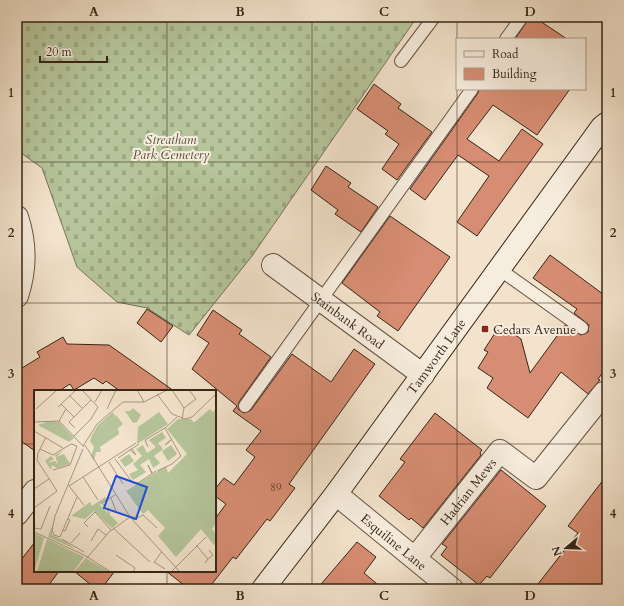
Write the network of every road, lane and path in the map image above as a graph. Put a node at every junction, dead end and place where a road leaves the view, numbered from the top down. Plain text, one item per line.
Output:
1 (434, 17) edge
2 (522, 17) edge
3 (507, 38) edge
4 (401, 61) dead end
5 (471, 90) edge
6 (607, 122) edge
7 (17, 217) edge
8 (273, 265) dead end
9 (499, 268) junction
10 (17, 296) edge
11 (321, 300) junction
12 (582, 328) dead end
13 (423, 375) junction
14 (604, 393) dead end
15 (246, 406) dead end
16 (34, 492) edge
17 (336, 494) junction
18 (17, 514) edge
19 (415, 558) junction
20 (263, 589) edge
21 (452, 589) edge

1 - 4 lane
2 - 3 lane
5 - 11 lane
6 - 9 street, Tamworth Lane
7 - 10 street
8 - 11 street, Stainbank Road
9 - 12 lane
9 - 13 street, Tamworth Lane
11 - 13 street, Stainbank Road
11 - 15 lane
13 - 17 street, Tamworth Lane
14 - 19 street, Hadrian Mews
16 - 18 street
17 - 19 street, Esquiline Lane
17 - 20 street, Tamworth Lane
19 - 21 street, Esquiline Lane

